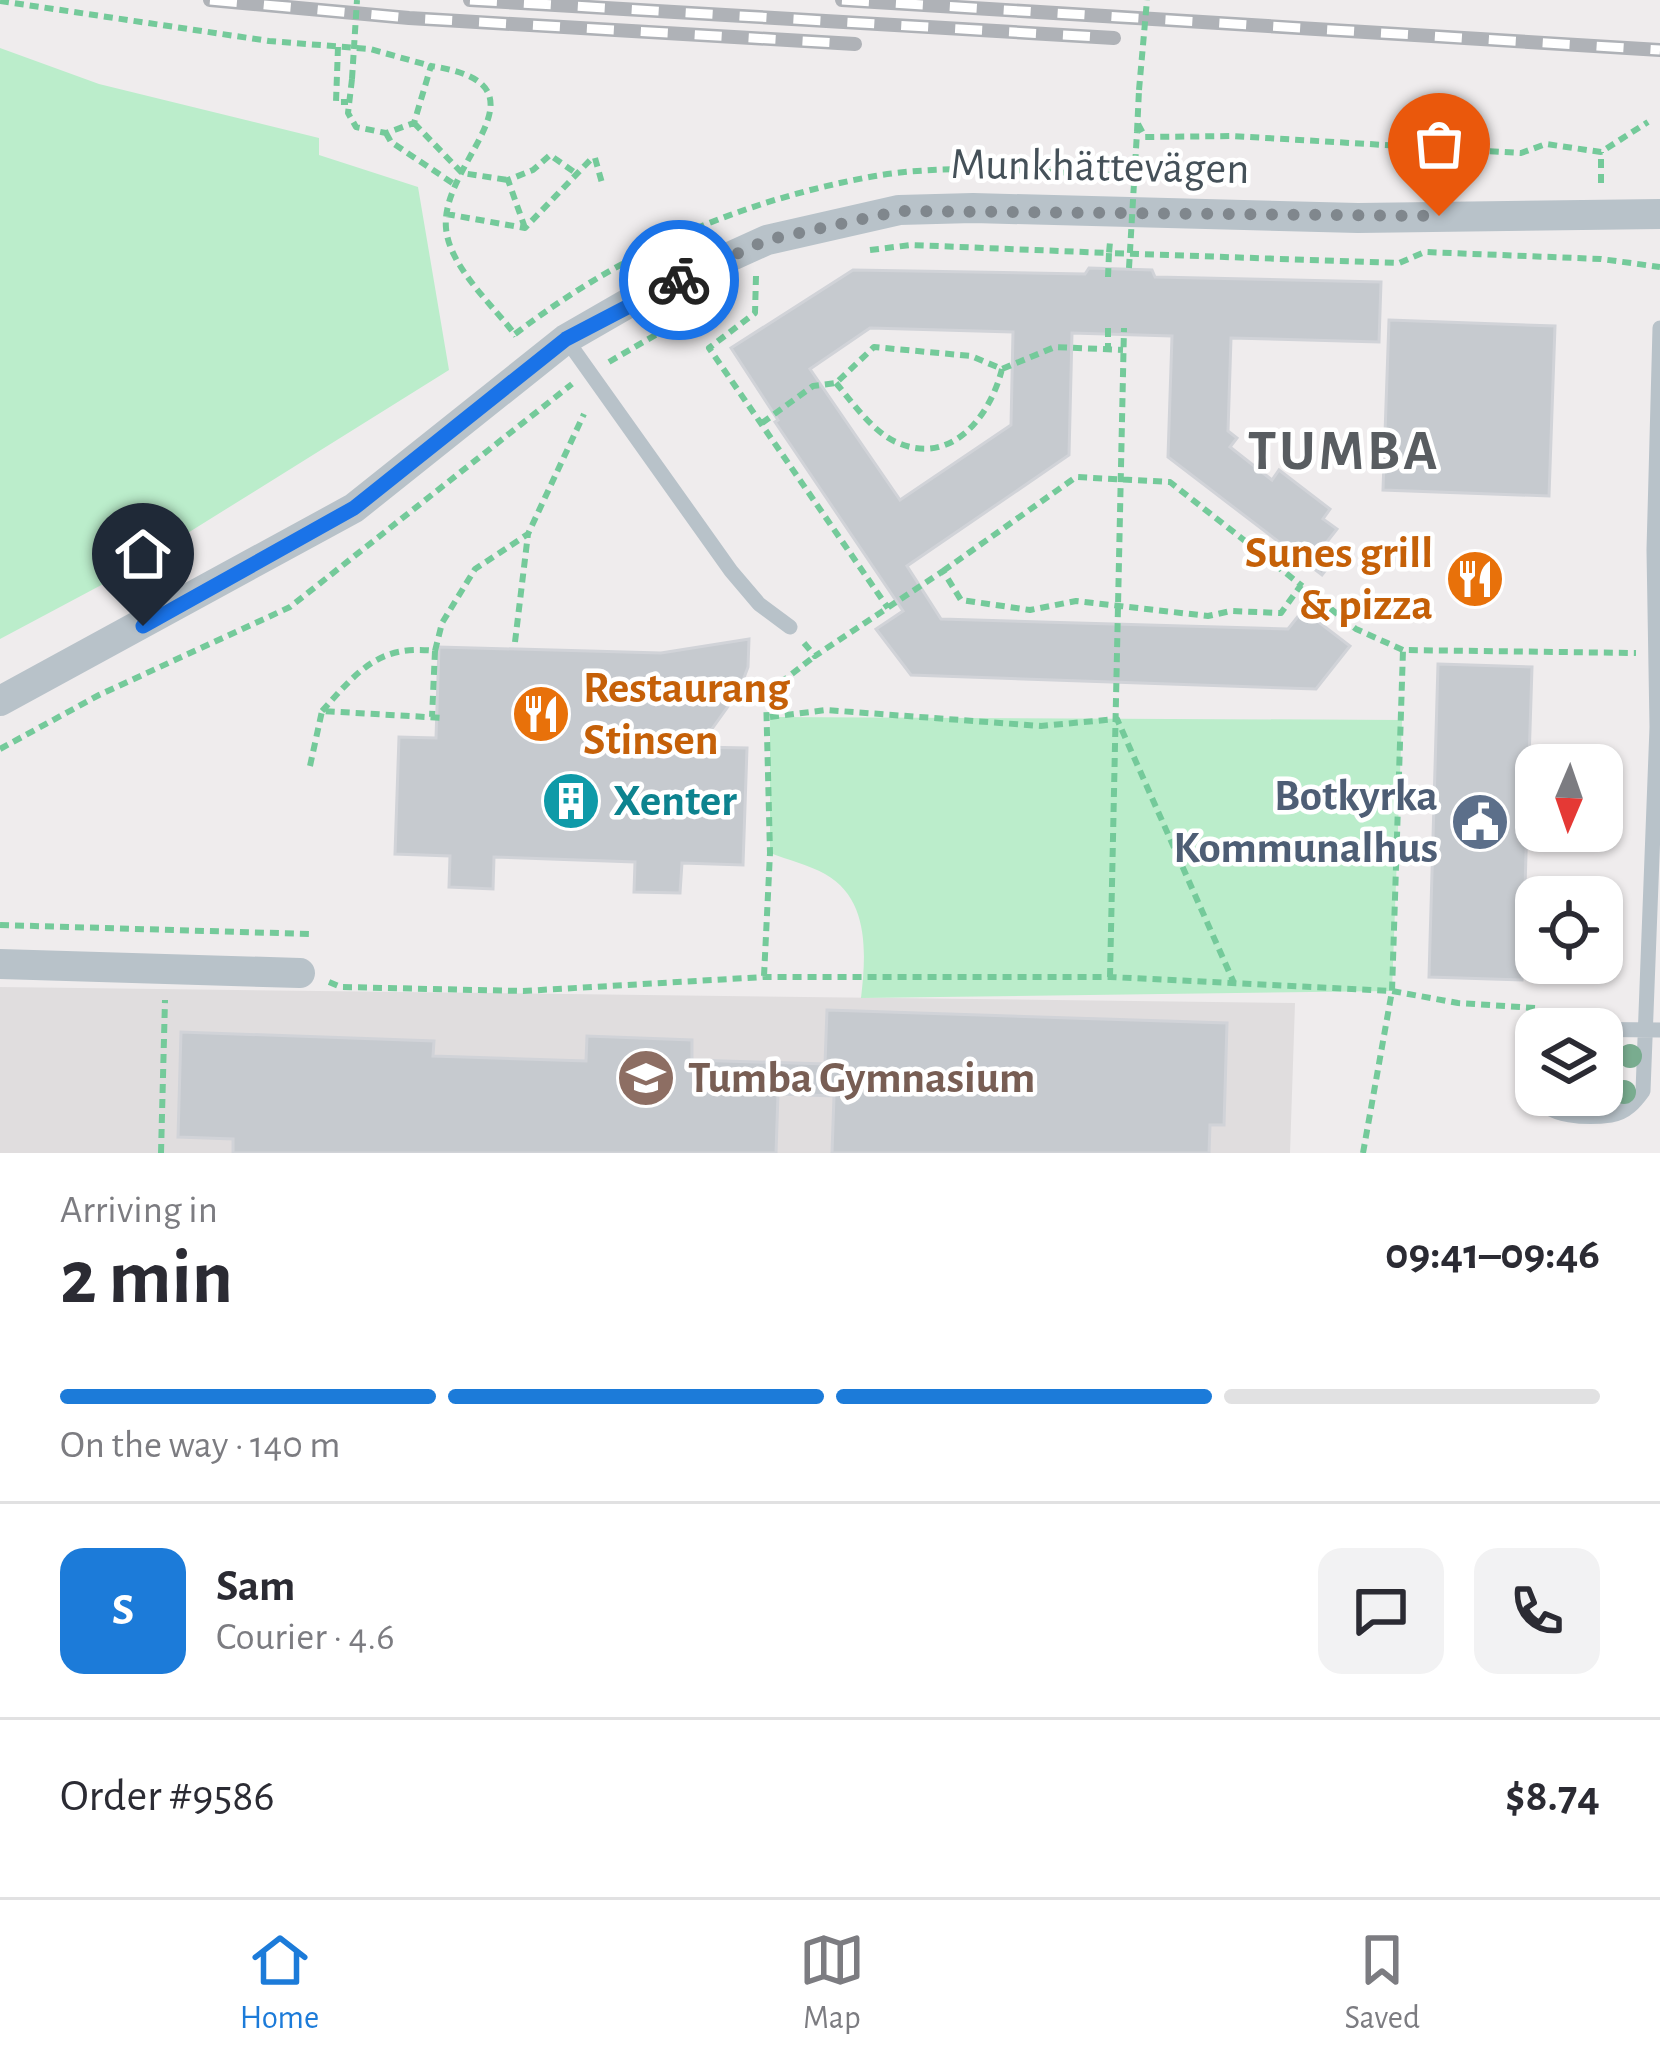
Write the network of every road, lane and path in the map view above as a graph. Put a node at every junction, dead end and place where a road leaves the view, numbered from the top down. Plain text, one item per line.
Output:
1 (357, 0) edge
2 (1147, 0) edge
3 (0, 1) edge
4 (338, 47) junction
5 (431, 66) junction
6 (349, 102) junction
7 (1648, 122) dead end
8 (414, 123) junction
9 (1137, 128) junction
10 (386, 133) junction
11 (462, 173) junction
12 (577, 174) junction
13 (1115, 175) dead end
14 (508, 180) junction
15 (602, 183) dead end
16 (457, 186) junction
17 (1114, 211) junction
18 (446, 214) junction
19 (1660, 214) edge
20 (525, 228) junction
21 (851, 253) dead end
22 (1109, 254) junction
23 (1660, 267) edge
24 (1130, 268) dead end
25 (774, 270) dead end
26 (756, 276) junction
27 (1108, 278) dead end
28 (737, 287) dead end
29 (719, 298) dead end
30 (1108, 328) dead end
31 (1124, 328) dead end
32 (1660, 328) edge
33 (566, 339) junction
34 (1108, 350) junction
35 (1123, 350) junction
36 (532, 364) junction
37 (1002, 369) junction
38 (589, 374) junction
39 (836, 383) junction
40 (584, 414) dead end
41 (762, 423) junction
42 (1122, 482) junction
43 (528, 534) junction
44 (943, 571) junction
45 (1301, 585) junction
46 (1119, 603) junction
47 (888, 608) junction
48 (790, 627) joint
49 (515, 643) dead end
50 (1403, 650) junction
51 (435, 651) junction
52 (1656, 655) junction
53 (815, 656) junction
54 (0, 701) edge
55 (322, 711) junction
56 (432, 717) junction
57 (770, 717) junction
58 (444, 718) dead end
59 (1117, 718) junction
60 (0, 748) edge
61 (310, 766) dead end
62 (0, 925) edge
63 (310, 934) dead end
64 (0, 964) edge
65 (300, 973) joint
66 (764, 977) junction
67 (1110, 977) junction
68 (1234, 983) junction
69 (165, 988) dead end
70 (1392, 991) junction
71 (1535, 1008) edge
72 (1653, 1029) edge
73 (1623, 1110) edge
74 (161, 1153) edge
75 (1363, 1153) edge

1 - 6 path, bridge
2 - 9 path, bridge
3 - 4 path
4 - 5 path
4 - 6 path
5 - 8 path
5 - 11 path
6 - 10 path
7 - 9 path
8 - 10 path
8 - 11 path
9 - 24 path, bridge
10 - 16 path
11 - 14 path
11 - 16 path
12 - 14 path
12 - 15 path
12 - 20 path
13 - 17 path
14 - 20 path
16 - 18 path
17 - 19 street, Munkhättevägen
17 - 22 path
17 - 33 street, Munkhättevägen
18 - 20 path
18 - 36 path
21 - 22 path
22 - 23 path
22 - 27 path
25 - 26 path
26 - 28 path
26 - 41 path
29 - 38 path
30 - 34 path
31 - 35 path
32 - 52 lane
33 - 36 street, Munkhättevägen
33 - 38 lane
34 - 35 path
34 - 37 path
35 - 42 path
36 - 54 street, Munkhättevägen
37 - 39 path
37 - 39 path
38 - 48 lane
38 - 60 path
39 - 41 path
40 - 43 path
41 - 47 path
42 - 44 path
42 - 45 path
42 - 46 path
43 - 49 path
43 - 51 path
44 - 46 path
44 - 47 path
45 - 46 path
45 - 50 path
46 - 59 path
47 - 53 path
48 - 53 path
50 - 52 path
50 - 70 path
51 - 55 path
51 - 56 path
52 - 72 lane
53 - 57 path
55 - 56 path
55 - 61 path
56 - 58 path
57 - 59 path
57 - 66 path
59 - 67 path
59 - 68 path
62 - 63 path
64 - 65 street
65 - 66 path
66 - 67 path
67 - 68 path
68 - 70 path
69 - 74 path
70 - 71 path
70 - 75 path
72 - 73 lane

